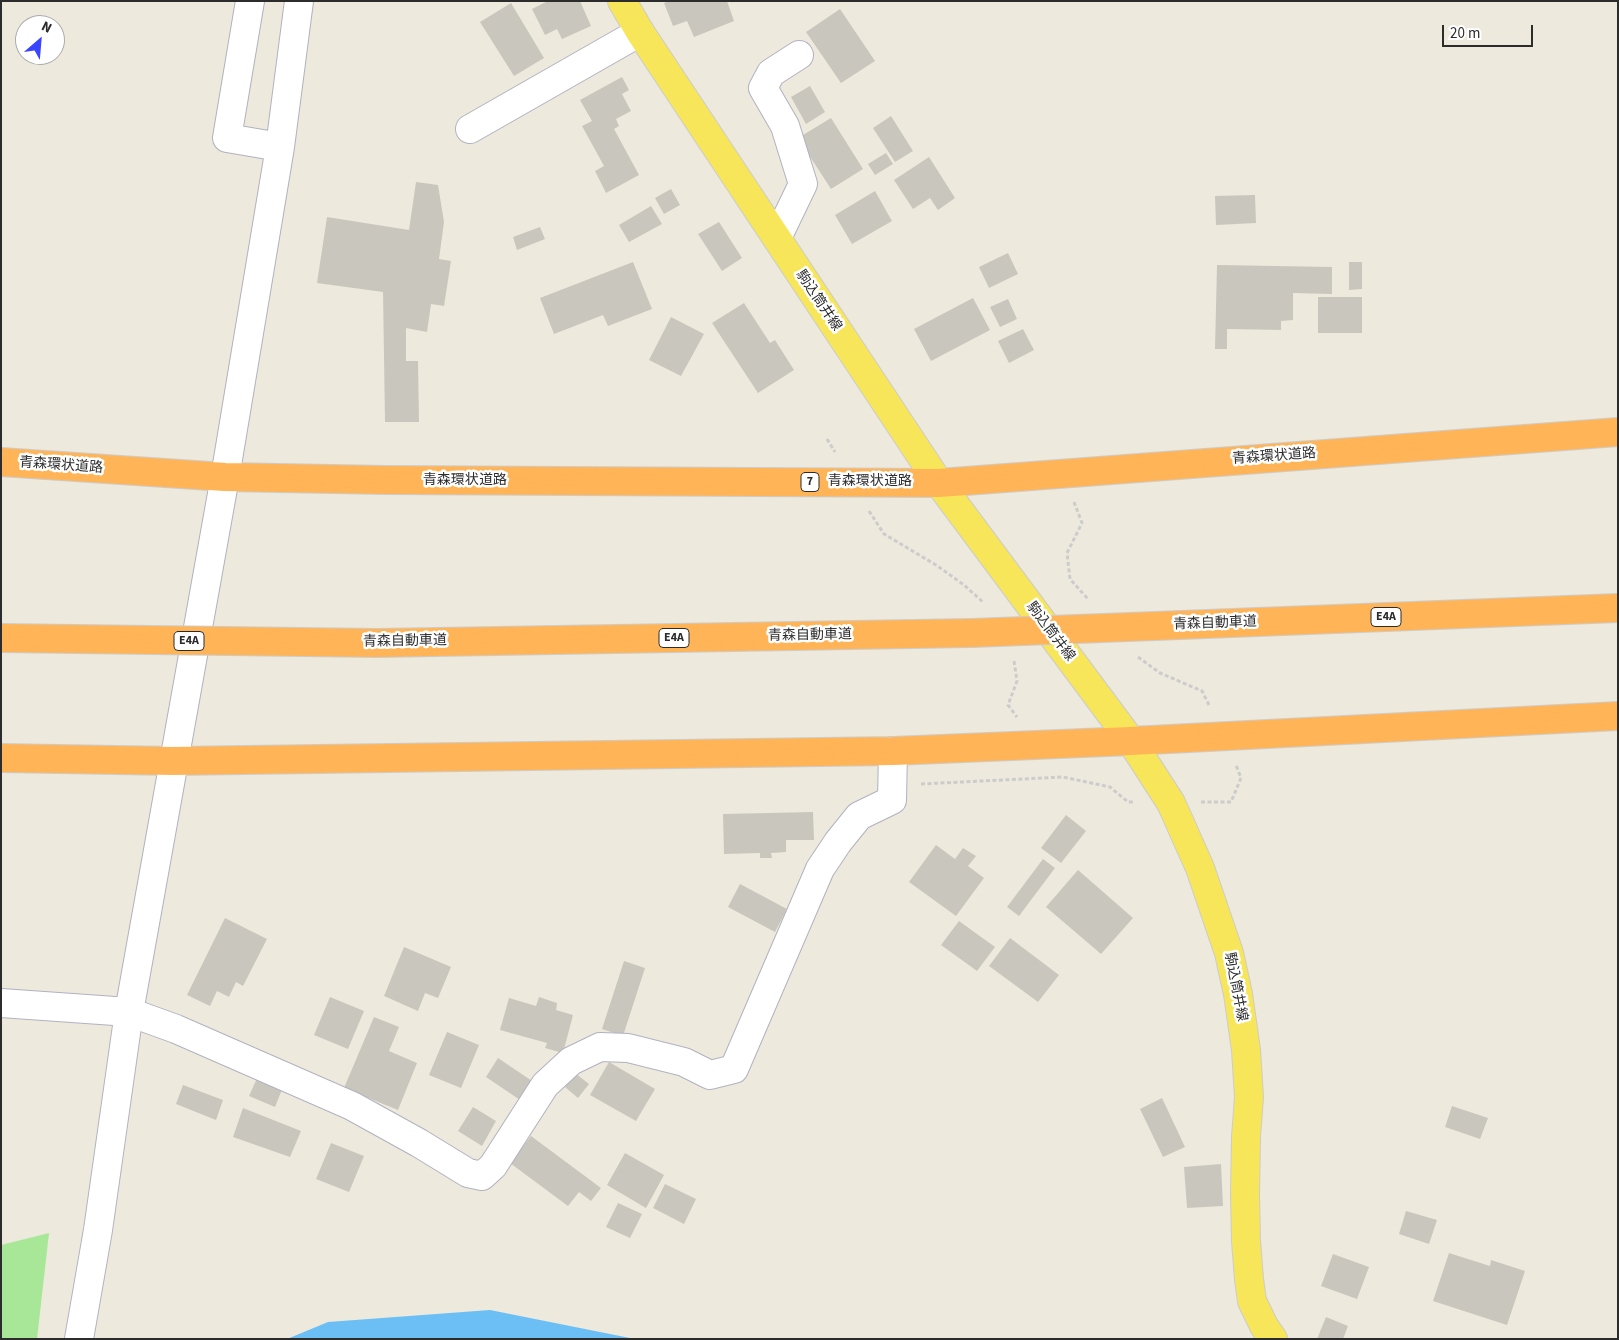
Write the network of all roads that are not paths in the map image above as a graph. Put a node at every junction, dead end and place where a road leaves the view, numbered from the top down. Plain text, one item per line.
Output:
1 (250, 1) edge
2 (299, 1) edge
3 (622, 1) edge
4 (640, 32) junction
5 (799, 55) dead end
6 (470, 129) dead end
7 (280, 147) junction
8 (777, 238) junction
9 (1618, 432) edge
10 (1, 462) edge
11 (225, 477) junction
12 (940, 483) junction
13 (1618, 608) edge
14 (1, 638) edge
15 (1618, 716) edge
16 (1131, 741) junction
17 (893, 751) junction
18 (1, 758) edge
19 (173, 761) junction
20 (1, 1003) edge
21 (128, 1012) junction
22 (79, 1339) edge
23 (1272, 1339) edge

1 - 7 street
2 - 7 street
3 - 4 main road, 駒込筒井線
4 - 6 street
4 - 8 main road, 駒込筒井線
5 - 8 street
7 - 11 street
8 - 12 main road, 駒込筒井線
9 - 12 highway, 青森環状道路 / 7
10 - 11 highway, 青森環状道路 / 7
11 - 12 highway, 青森環状道路 / 7
11 - 19 street
12 - 16 main road, 駒込筒井線
13 - 14 highway, 青森自動車道 / E4A, bridge
15 - 16 highway
16 - 17 highway
16 - 23 main road, 駒込筒井線
17 - 19 highway
17 - 21 street
18 - 19 highway
19 - 21 street
20 - 21 street
21 - 22 street

